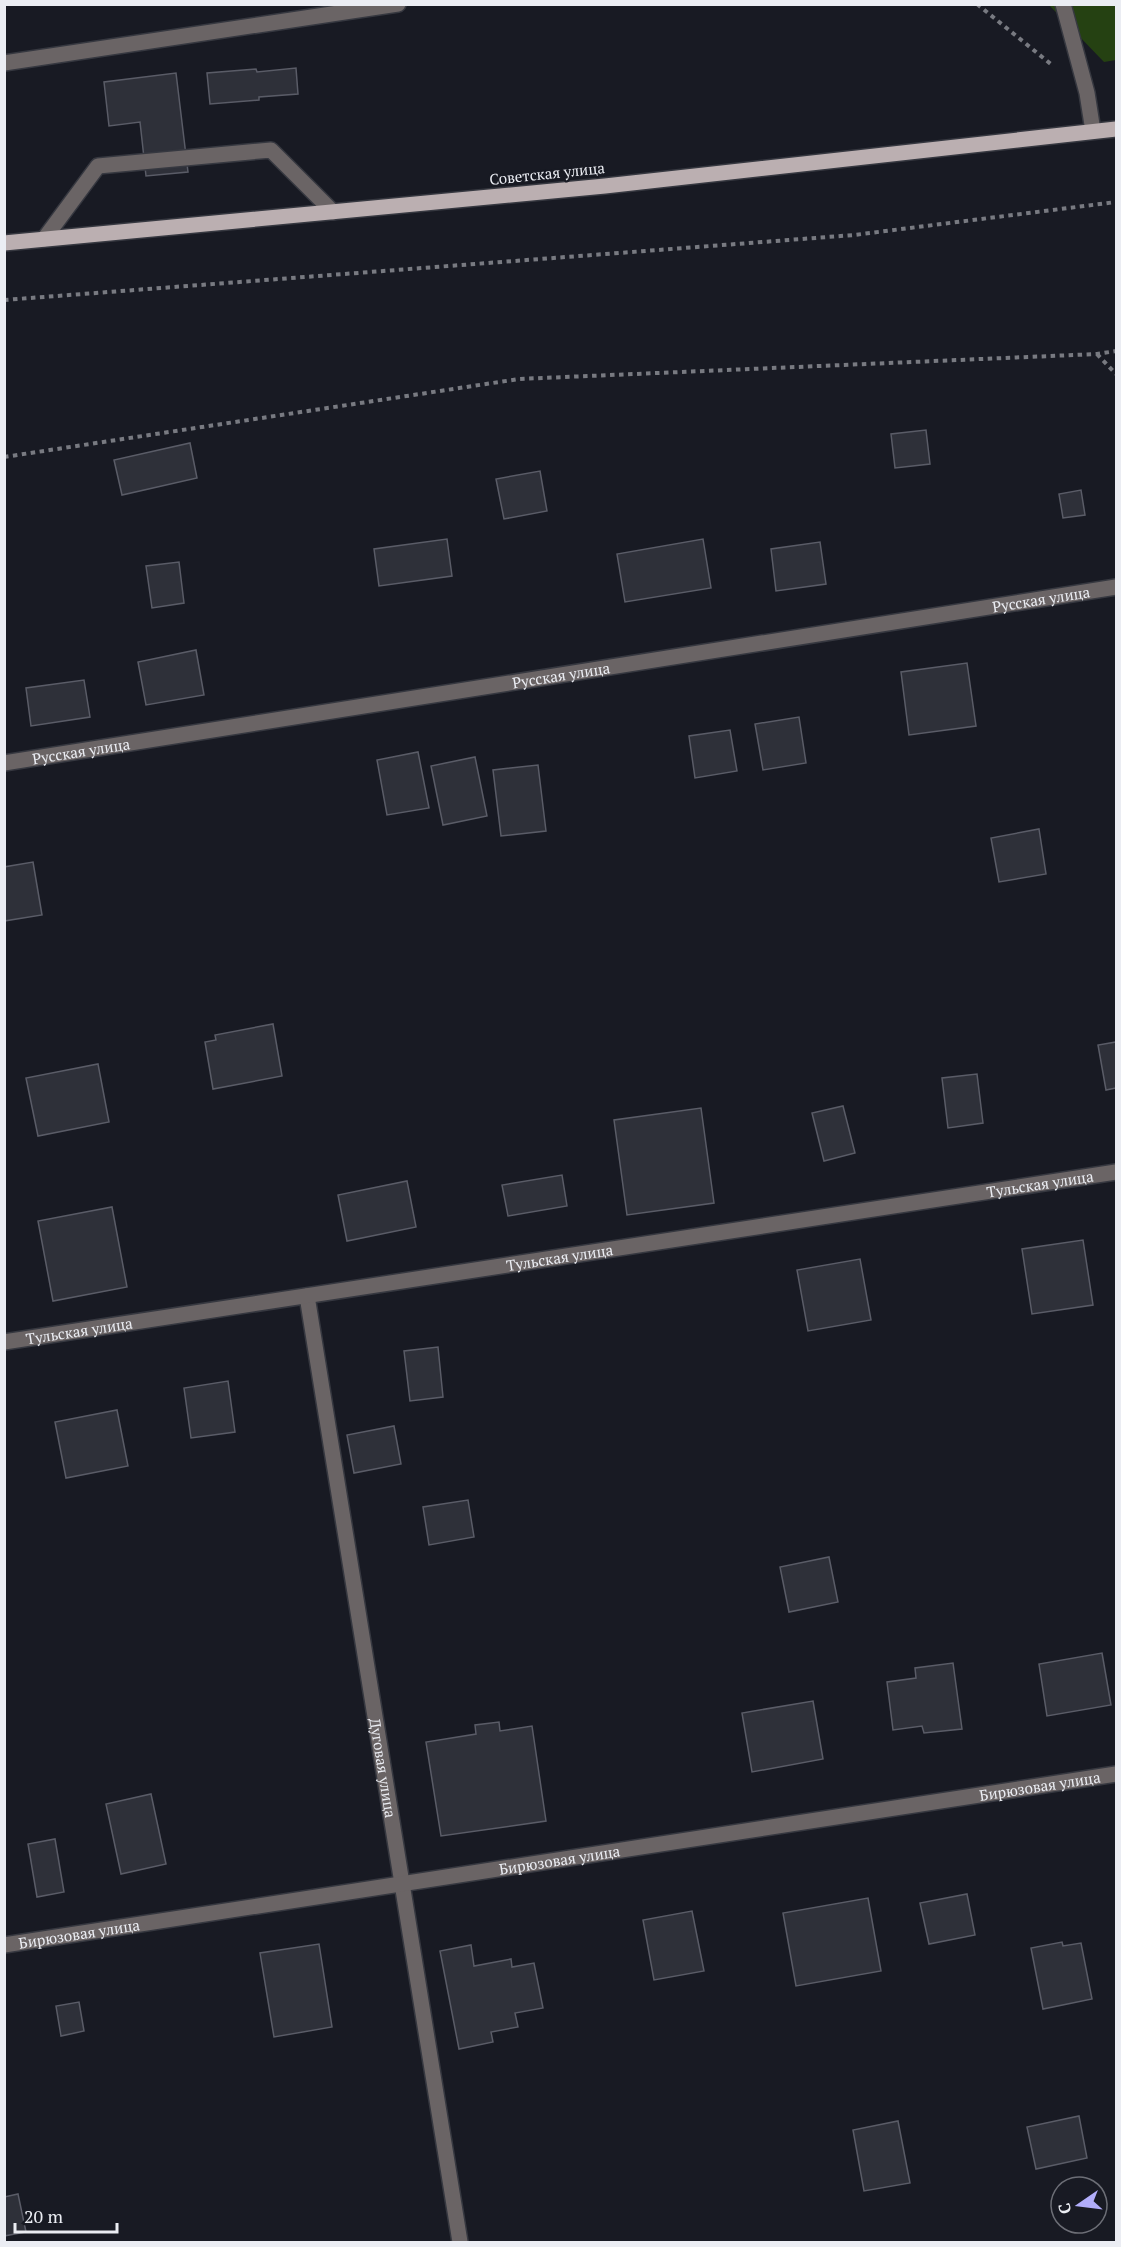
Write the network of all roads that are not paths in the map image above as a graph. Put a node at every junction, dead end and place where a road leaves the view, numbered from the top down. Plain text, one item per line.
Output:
1 (398, 4) edge
2 (1063, 4) edge
3 (4, 63) edge
4 (1116, 129) edge
5 (1093, 131) junction
6 (333, 212) junction
7 (44, 239) junction
8 (4, 243) edge
9 (1116, 586) edge
10 (4, 763) edge
11 (1116, 1172) edge
12 (307, 1296) junction
13 (4, 1342) edge
14 (1116, 1774) edge
15 (401, 1883) junction
16 (4, 1945) edge
17 (460, 2242) edge

1 - 3 street
2 - 5 street
4 - 5 main road, Советская улица
5 - 6 main road, Советская улица
6 - 7 main road, Советская улица
6 - 7 street
7 - 8 main road, Советская улица
9 - 10 street, Русская улица
11 - 12 street, Тульская улица
12 - 13 street, Тульская улица
12 - 15 street, Дуговая улица
14 - 15 street, Бирюзовая улица
15 - 16 street, Бирюзовая улица
15 - 17 street, Дуговая улица

